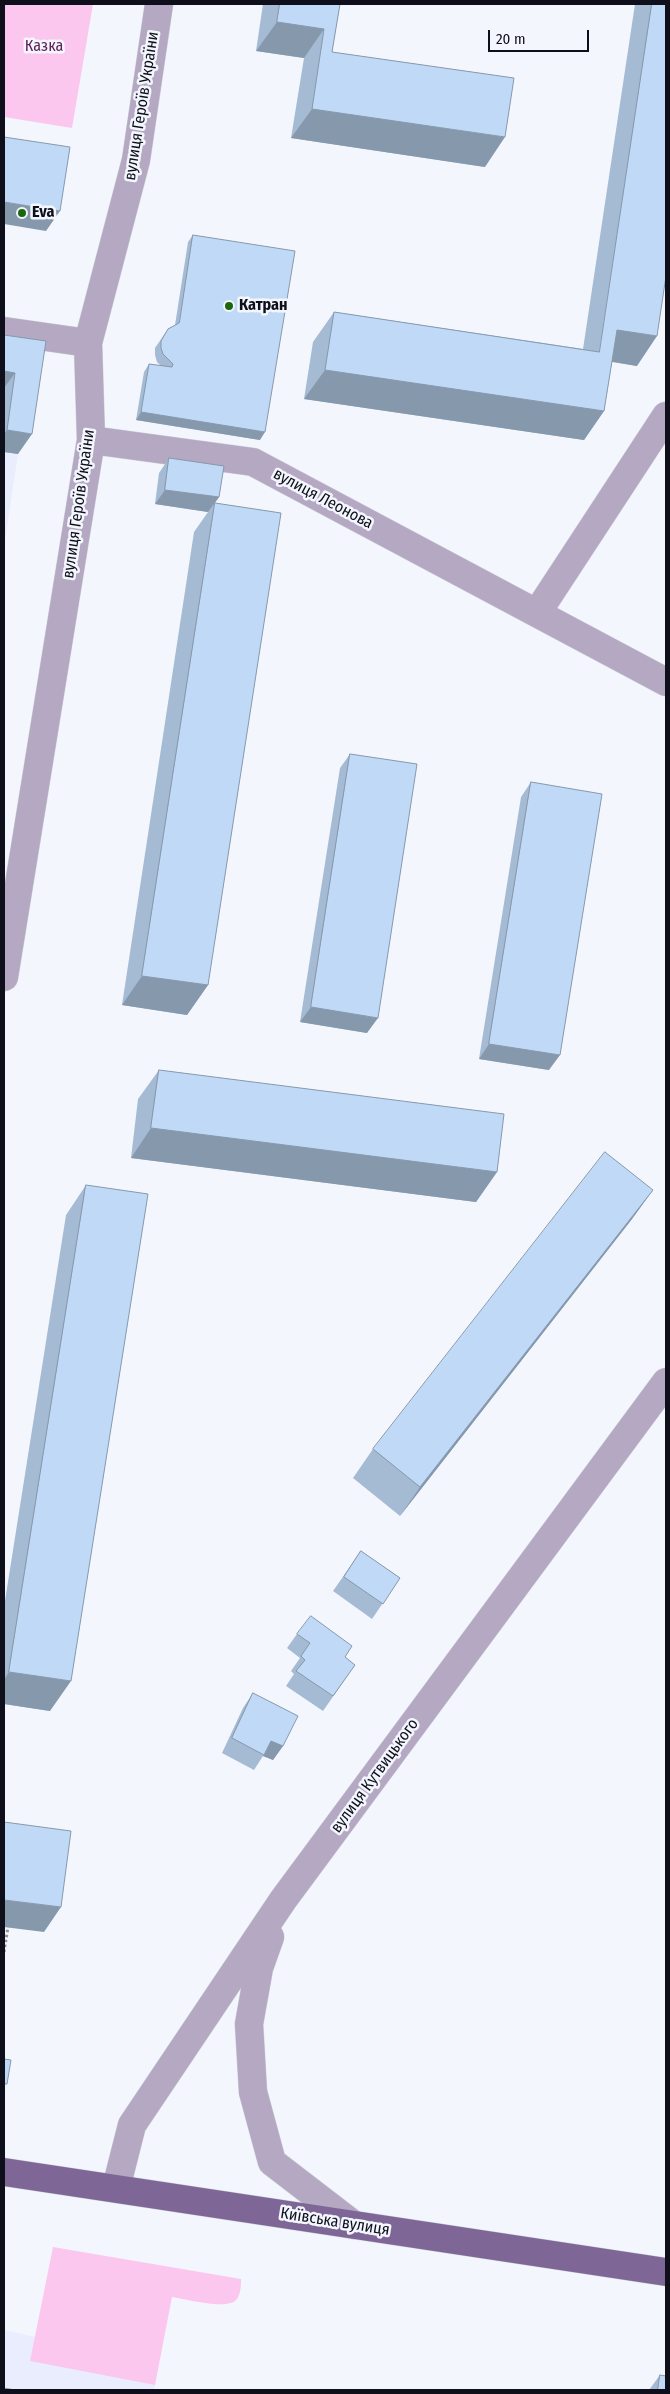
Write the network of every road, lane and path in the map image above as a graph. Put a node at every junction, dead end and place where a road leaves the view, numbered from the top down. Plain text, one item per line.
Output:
1 (158, 4) edge
2 (4, 331) edge
3 (88, 343) junction
4 (666, 416) edge
5 (91, 440) junction
6 (537, 613) junction
7 (666, 682) edge
8 (4, 977) edge
9 (666, 1382) edge
10 (283, 1900) junction
11 (8, 1927) edge
12 (4, 1952) edge
13 (4, 2172) edge
14 (116, 2188) junction
15 (354, 2225) junction
16 (666, 2272) edge

1 - 3 street, вулиця Героїв України
2 - 3 street
3 - 5 street, вулиця Героїв України
4 - 6 street
5 - 6 street, вулиця Леонова
5 - 8 street, вулиця Героїв України
6 - 7 street, вулиця Леонова
9 - 10 street, вулиця Кутвицького
10 - 14 street, вулиця Кутвицького
10 - 15 street
11 - 12 path
13 - 14 main road, Київська вулиця
14 - 15 main road, Київська вулиця
15 - 16 main road, Київська вулиця

